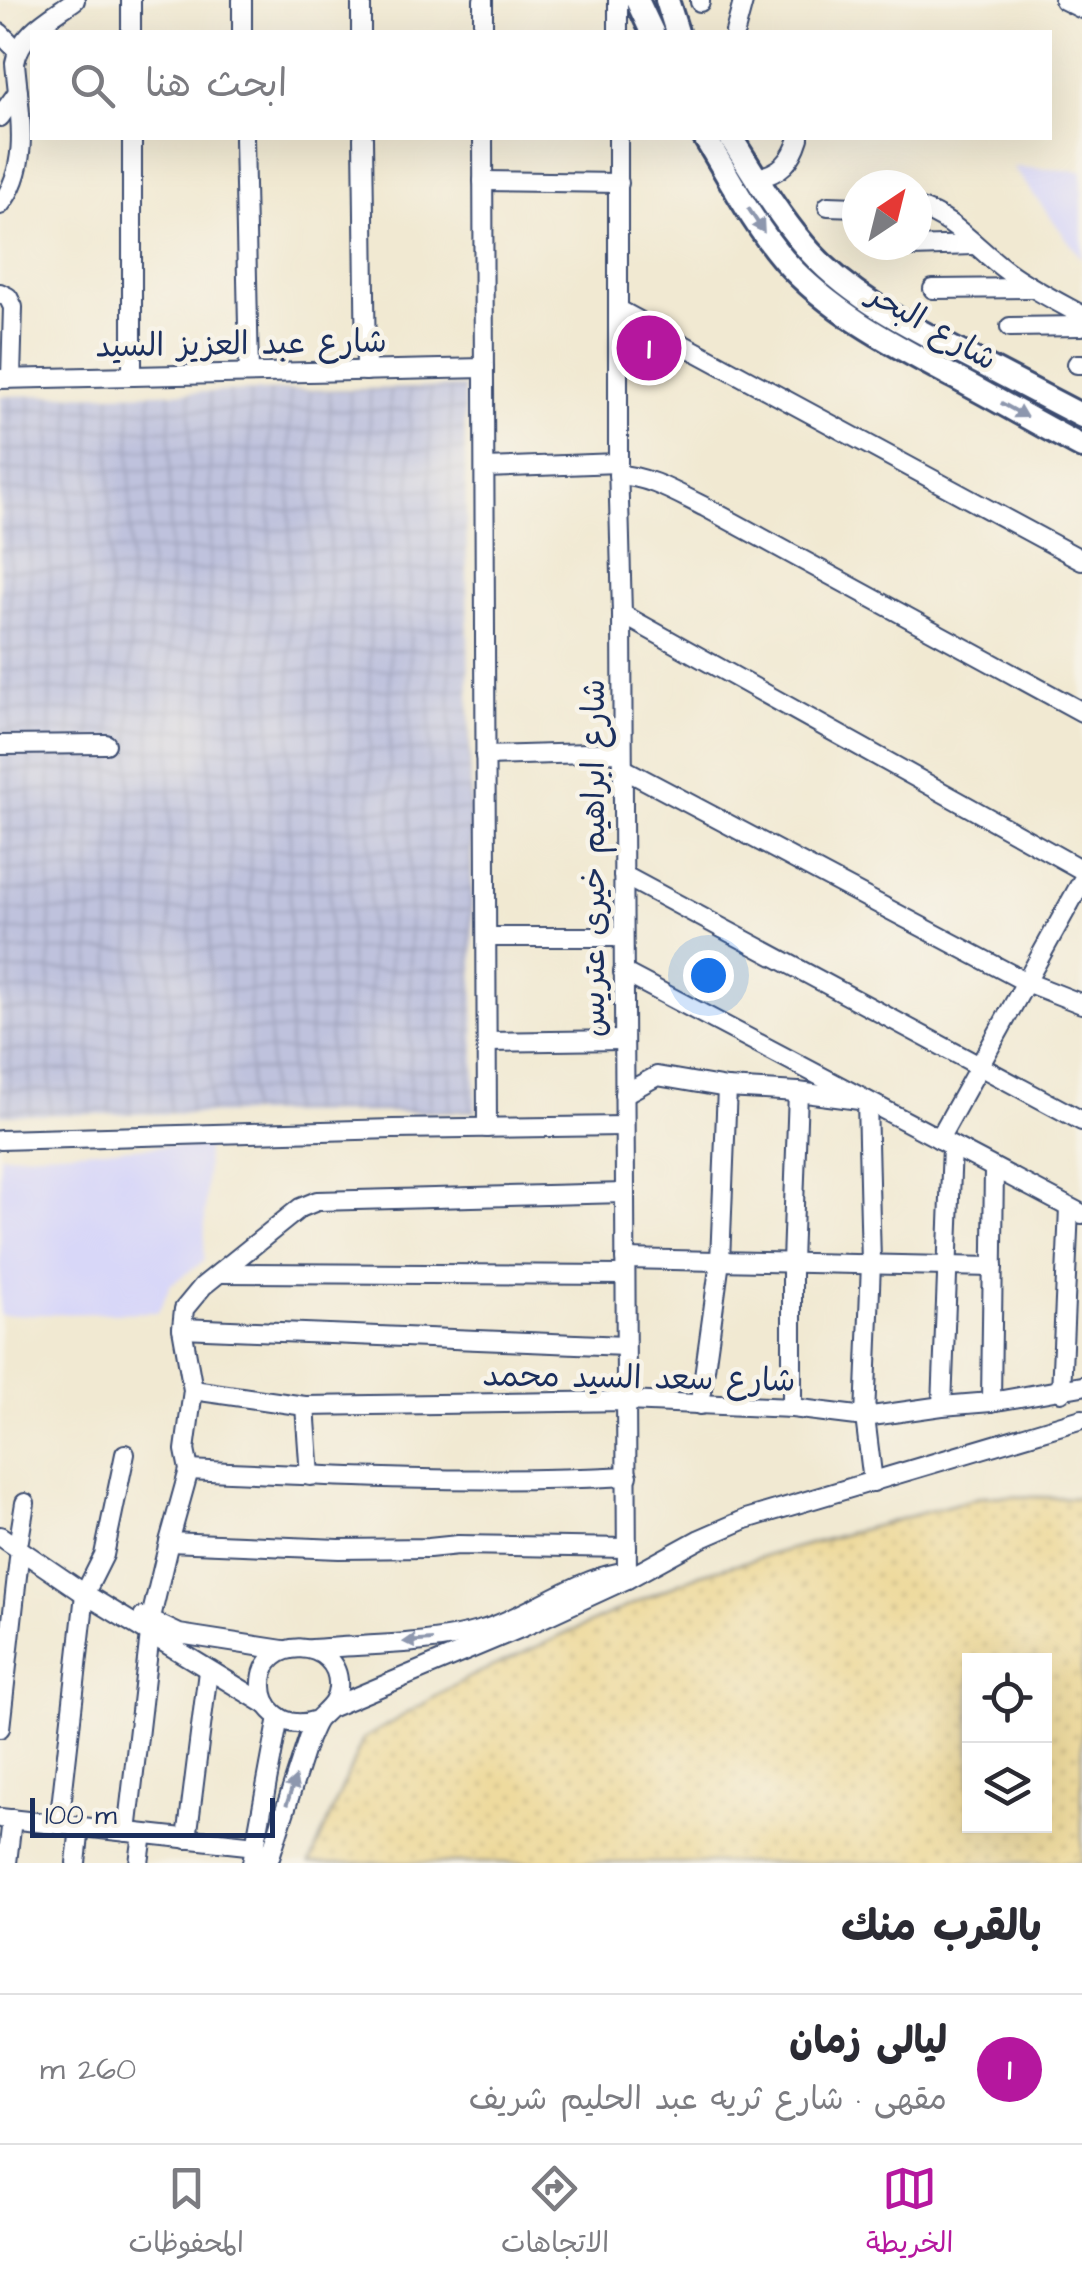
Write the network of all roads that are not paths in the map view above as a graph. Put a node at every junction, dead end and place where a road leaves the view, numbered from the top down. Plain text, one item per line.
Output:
1 (76, 0) edge
2 (132, 0) edge
3 (242, 0) edge
4 (361, 0) edge
5 (482, 0) edge
6 (637, 0) edge
7 (667, 0) edge
8 (1064, 0) edge
9 (743, 2) edge
10 (1082, 10) edge
11 (34, 30) edge
12 (132, 30) edge
13 (242, 30) edge
14 (362, 30) edge
15 (483, 30) edge
16 (619, 30) edge
17 (651, 30) edge
18 (676, 30) edge
19 (736, 30) edge
20 (0, 33) edge
21 (30, 33) edge
22 (17, 50) junction
23 (18, 92) junction
24 (0, 117) edge
25 (132, 140) edge
26 (244, 140) edge
27 (363, 140) edge
28 (483, 140) edge
29 (618, 140) edge
30 (705, 140) edge
31 (733, 140) edge
32 (798, 140) edge
33 (756, 178) junction
34 (483, 182) junction
35 (619, 183) junction
36 (0, 205) edge
37 (828, 206) dead end
38 (842, 206) edge
39 (932, 213) edge
40 (974, 246) junction
41 (932, 247) edge
42 (1032, 288) junction
43 (934, 289) dead end
44 (0, 293) edge
45 (619, 310) junction
46 (1082, 314) edge
47 (1082, 326) edge
48 (1010, 327) dead end
49 (484, 368) junction
50 (366, 370) junction
51 (249, 373) junction
52 (132, 376) junction
53 (6, 379) edge
54 (1082, 416) edge
55 (1082, 447) edge
56 (485, 468) junction
57 (618, 469) junction
58 (1082, 560) edge
59 (622, 614) junction
60 (1082, 712) edge
61 (106, 744) dead end
62 (0, 745) edge
63 (485, 756) junction
64 (622, 760) junction
65 (1082, 870) edge
66 (623, 875) junction
67 (1082, 881) edge
68 (623, 936) junction
69 (486, 937) junction
70 (623, 972) junction
71 (1026, 982) junction
72 (1082, 1004) edge
73 (624, 1040) junction
74 (487, 1042) junction
75 (980, 1066) junction
76 (727, 1088) junction
77 (798, 1092) junction
78 (624, 1094) junction
79 (867, 1101) junction
80 (1082, 1121) edge
81 (624, 1126) junction
82 (487, 1128) junction
83 (0, 1140) edge
84 (946, 1142) junction
85 (994, 1168) junction
86 (625, 1194) junction
87 (1076, 1211) edge
88 (720, 1261) junction
89 (792, 1262) junction
90 (871, 1263) junction
91 (948, 1265) junction
92 (625, 1267) junction
93 (994, 1267) junction
94 (220, 1273) junction
95 (182, 1328) junction
96 (625, 1346) junction
97 (1082, 1386) edge
98 (193, 1390) junction
99 (1061, 1392) junction
100 (626, 1401) junction
101 (991, 1402) junction
102 (700, 1405) junction
103 (305, 1406) junction
104 (942, 1406) junction
105 (792, 1408) junction
106 (865, 1418) junction
107 (1082, 1418) edge
108 (126, 1454) dead end
109 (190, 1470) junction
110 (310, 1476) junction
111 (628, 1476) junction
112 (873, 1482) junction
113 (25, 1503) dead end
114 (0, 1527) edge
115 (0, 1536) edge
116 (169, 1542) junction
117 (19, 1545) junction
118 (627, 1548) junction
119 (632, 1573) junction
120 (87, 1589) junction
121 (150, 1628) junction
122 (312, 1649) junction
123 (283, 1650) junction
124 (208, 1670) junction
125 (332, 1706) junction
126 (273, 1711) junction
127 (317, 1720) junction
128 (0, 1728) edge
129 (6, 1819) edge
130 (58, 1824) junction
131 (80, 1826) junction
132 (135, 1833) junction
133 (187, 1839) junction
134 (254, 1855) edge
135 (7, 1863) edge
136 (76, 1863) edge
137 (139, 1863) edge
138 (268, 1863) edge

1 - 11 street
2 - 12 street
3 - 13 street
4 - 14 street
5 - 15 street
6 - 16 street
6 - 17 main road
7 - 18 main road
8 - 10 street
9 - 19 street
20 - 22 street
21 - 22 street
22 - 23 street
23 - 24 street
23 - 36 street
25 - 52 street
26 - 51 street
27 - 50 street
28 - 34 street
29 - 35 street, شارع ابراهيم خيرى عتريس
30 -> 55 main road, شارع البحر
31 - 33 main road, شارع البحر
32 - 33 street
33 - 54 main road, شارع البحر
34 - 35 street
34 - 49 street
35 - 45 street, شارع ابراهيم خيرى عتريس
37 - 38 street
39 - 40 street
40 - 41 street
40 - 42 street
42 - 43 street
42 - 46 street
44 - 53 street
45 - 57 street, شارع ابراهيم خيرى عتريس
45 - 58 street
47 - 48 street
49 - 50 street, شارع عبد العزيز السيد
49 - 56 street
50 - 51 street, شارع عبد العزيز السيد
51 - 52 street, شارع عبد العزيز السيد
52 - 53 street, شارع عبد العزيز السيد
56 - 57 street
56 - 63 street
57 - 59 street, شارع ابراهيم خيرى عتريس
57 - 60 street
59 - 64 street, شارع ابراهيم خيرى عتريس
59 - 65 street
61 - 62 street
63 - 64 street
63 - 69 street
64 - 66 street, شارع ابراهيم خيرى عتريس
64 - 71 street
66 - 68 street, شارع ابراهيم خيرى عتريس
66 - 75 street
67 - 71 street
68 - 69 street
68 - 70 street, شارع ابراهيم خيرى عتريس
69 - 74 street
70 - 73 street, شارع ابراهيم خيرى عتريس
70 - 79 street
71 - 72 street
71 - 75 street
73 - 74 street
73 - 78 street, شارع ابراهيم خيرى عتريس
74 - 82 street
75 - 80 street
75 - 84 street
76 - 77 street
76 - 78 street
76 - 88 street
77 - 79 street
77 - 89 street
78 - 81 street, شارع ابراهيم خيرى عتريس
79 - 84 street
79 - 90 street
81 - 82 street
81 - 86 street, شارع ابراهيم خيرى عتريس
82 - 83 street
84 - 85 street
84 - 91 street
85 - 87 street
85 - 93 street
86 - 92 street, شارع ابراهيم خيرى عتريس
86 - 94 street
87 - 99 street
88 - 89 street
88 - 92 street
88 - 102 street
89 - 90 street
89 - 105 street
90 - 91 street
90 - 106 street
91 - 93 street
91 - 104 street
92 - 94 street
92 - 96 street, شارع ابراهيم خيرى عتريس
93 - 101 street
94 - 95 street
95 - 96 street
95 - 98 street
96 - 100 street, شارع ابراهيم خيرى عتريس
97 - 99 street, شارع سعد السيد محمد
98 - 103 street, شارع سعد السيد محمد
98 - 109 street
99 - 101 street, شارع سعد السيد محمد
100 - 102 street, شارع سعد السيد محمد
100 - 103 street, شارع سعد السيد محمد
100 - 111 street, شارع ابراهيم خيرى عتريس
101 - 104 street, شارع سعد السيد محمد
102 - 105 street, شارع سعد السيد محمد
103 - 110 street
104 - 106 street, شارع سعد السيد محمد
105 - 106 street, شارع سعد السيد محمد
106 - 112 street
107 - 112 street
108 - 120 street
109 - 110 street
109 - 116 street
110 - 111 street
111 - 118 street, شارع ابراهيم خيرى عتريس
112 - 119 street
113 - 117 street
114 - 117 street
115 - 117 street
116 - 118 street
116 - 121 street
117 - 120 street
117 - 128 street
118 - 119 street, شارع ابراهيم خيرى عتريس
119 -> 122 street
119 - 125 street
120 - 121 street
120 - 130 street
121 - 123 street
121 - 124 street
121 - 132 street
122 - 123 street
122 - 125 street
123 - 126 street
124 - 126 street
124 - 133 street
125 - 127 street
126 - 127 street
126 - 134 street
138 -> 127 street
129 - 130 street
129 - 135 street
130 - 131 street
131 - 132 street
131 - 136 street
132 - 133 street
132 - 137 street
133 - 134 street

